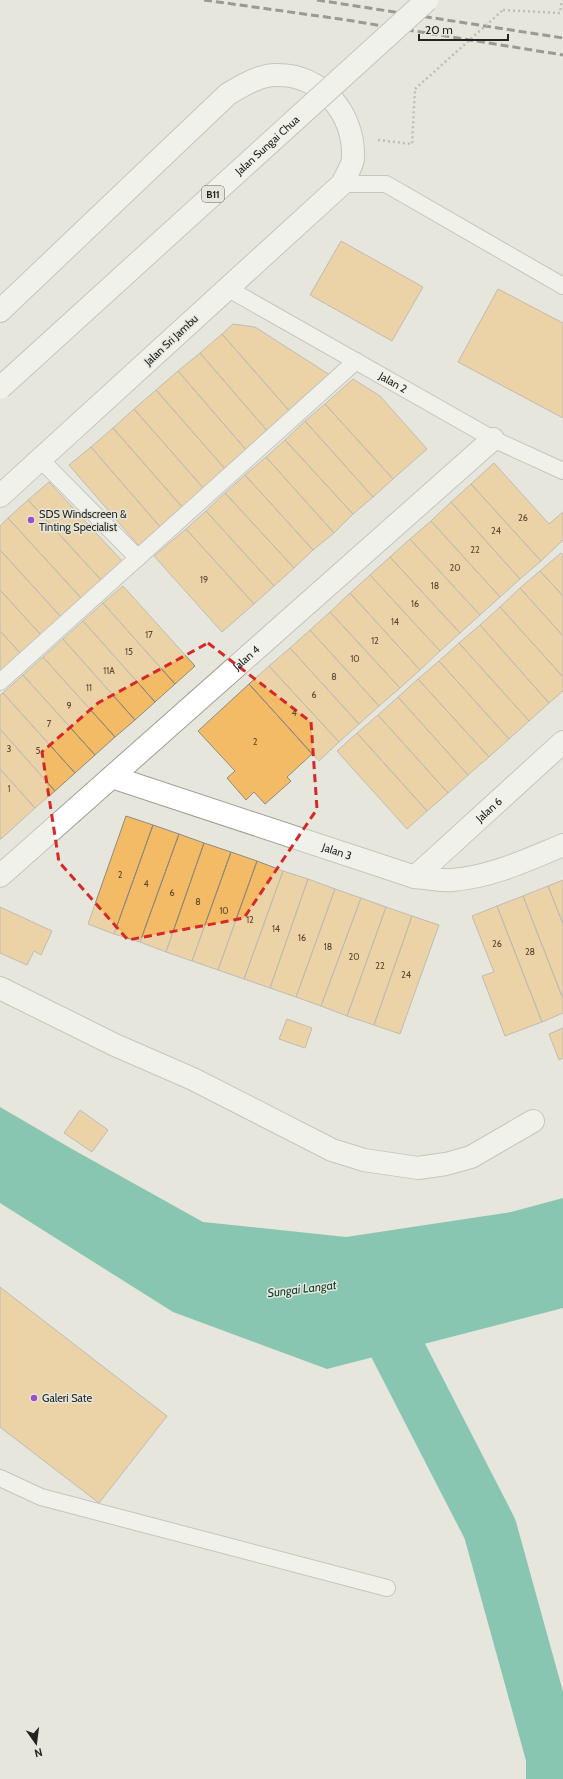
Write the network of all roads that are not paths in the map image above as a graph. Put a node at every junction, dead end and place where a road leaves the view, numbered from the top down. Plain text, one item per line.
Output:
1 (427, 0) edge
2 (342, 184) junction
3 (563, 286) edge
4 (227, 288) junction
5 (0, 311) edge
6 (356, 361) junction
7 (0, 388) edge
8 (493, 439) junction
9 (40, 459) junction
10 (563, 471) edge
11 (0, 496) edge
12 (138, 558) junction
13 (0, 682) edge
14 (563, 742) edge
15 (112, 777) junction
16 (563, 845) edge
17 (0, 876) edge
18 (415, 877) junction
19 (0, 988) edge
20 (533, 1121) dead end
21 (0, 1478) edge
22 (387, 1588) dead end

1 - 7 street, Jalan Sungai Chua / B11, bridge
2 - 3 lane
2 - 4 street, Jalan Sri Jambu
2 - 5 street
4 - 6 lane, Jalan 2
4 - 9 street, Jalan Sri Jambu
6 - 8 lane, Jalan 2
6 - 12 lane
8 - 10 lane, Jalan 2
8 - 15 street, Jalan 4
9 - 11 street, Jalan Sri Jambu
9 - 12 lane
12 - 13 lane
14 - 18 street, Jalan 6
15 - 17 street, Jalan 4
15 - 18 street, Jalan 3
16 - 18 street, Jalan 3
19 - 20 street
21 - 22 lane

